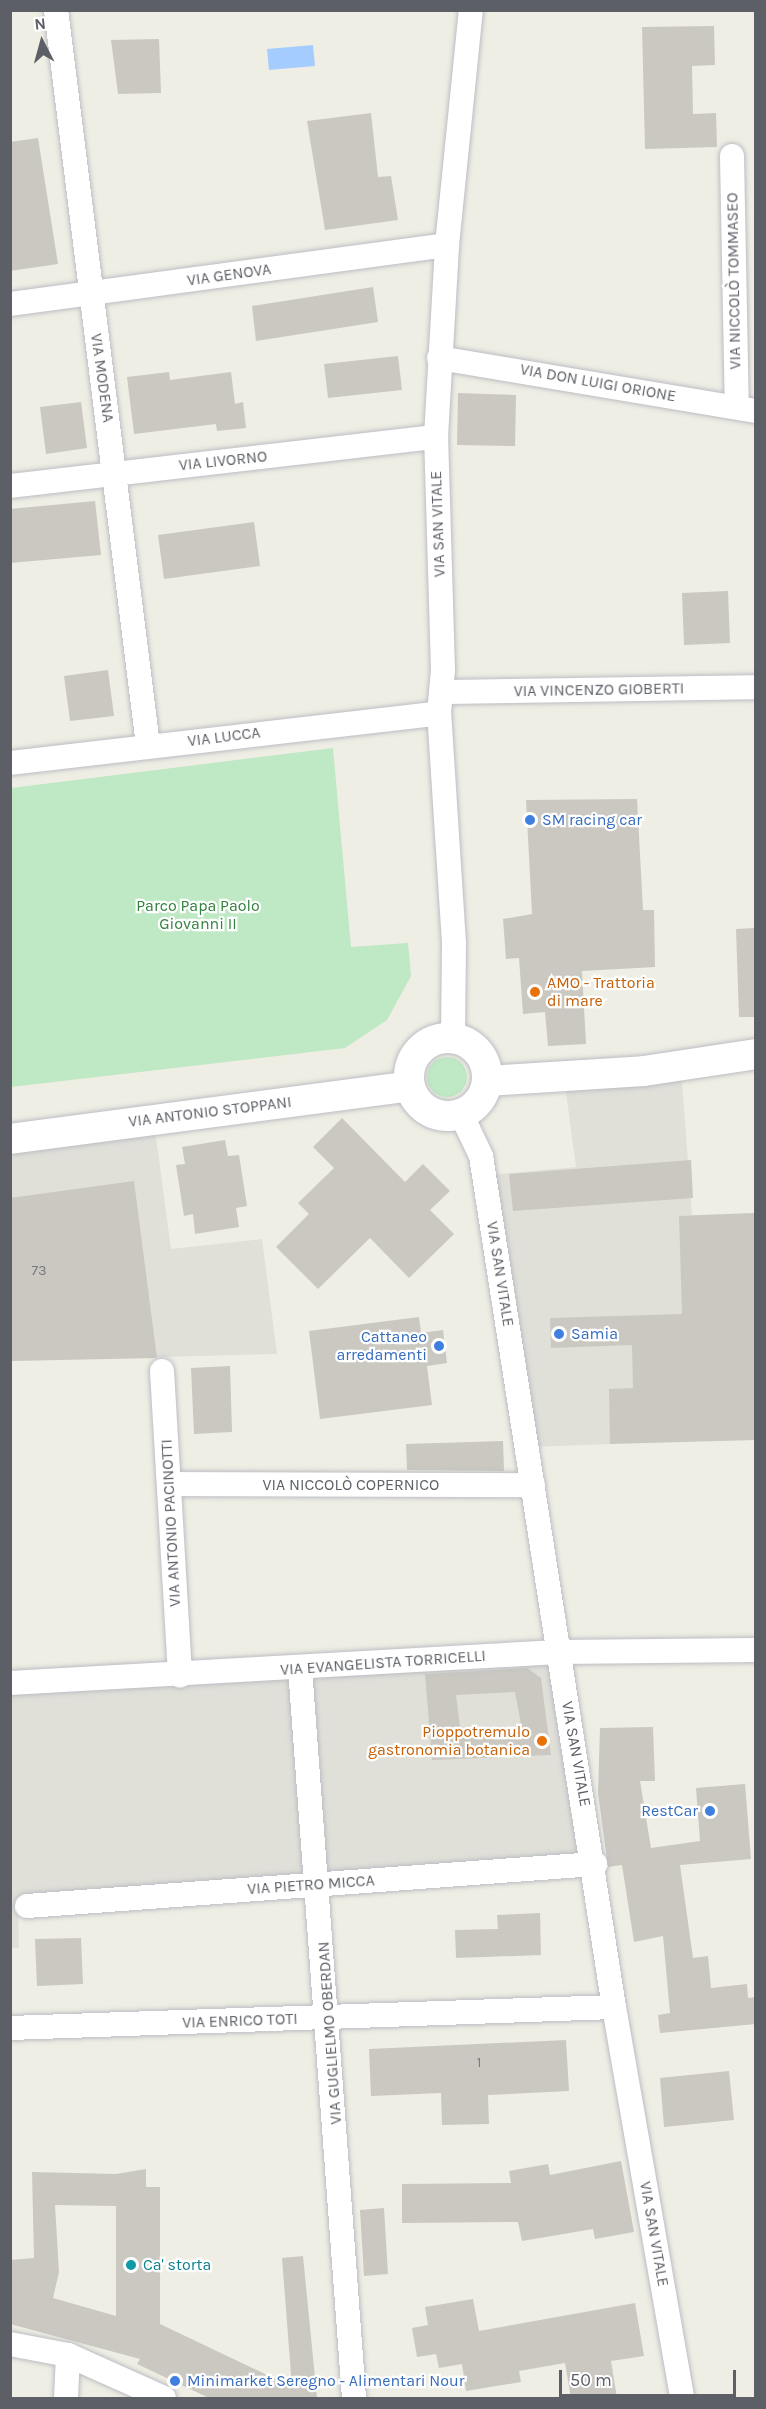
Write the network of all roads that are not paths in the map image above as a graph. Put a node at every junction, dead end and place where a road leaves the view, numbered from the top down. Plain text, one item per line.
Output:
1 (56, 10) edge
2 (471, 10) edge
3 (732, 156) dead end
4 (447, 245) junction
5 (90, 294) junction
6 (10, 304) edge
7 (440, 358) junction
8 (746, 409) edge
9 (435, 437) junction
10 (115, 473) junction
11 (10, 486) edge
12 (756, 687) edge
13 (441, 703) junction
14 (148, 746) junction
15 (10, 763) edge
16 (453, 1038) junction
17 (756, 1054) edge
18 (487, 1081) junction
19 (410, 1086) junction
20 (461, 1114) junction
21 (10, 1138) edge
22 (162, 1371) dead end
23 (169, 1484) junction
24 (534, 1485) junction
25 (756, 1650) edge
26 (558, 1652) junction
27 (300, 1668) junction
28 (180, 1675) junction
29 (10, 1683) edge
30 (595, 1864) junction
31 (318, 1884) junction
32 (27, 1906) dead end
33 (614, 2007) junction
34 (330, 2018) junction
35 (10, 2028) edge
36 (10, 2344) edge
37 (68, 2355) junction
38 (66, 2398) edge
39 (164, 2398) edge
40 (354, 2398) edge
41 (682, 2398) edge

1 - 5 street, VIA MODENA
2 - 4 street, VIA SAN VITALE
3 - 8 street, VIA NICCOLÒ TOMMASEO
4 - 5 street, VIA GENOVA
4 - 7 street, VIA SAN VITALE
5 - 6 street, VIA GENOVA
5 - 10 street, VIA MODENA
7 - 8 street, VIA DON LUIGI ORIONE
7 - 9 street, VIA SAN VITALE
9 - 10 street, VIA LIVORNO
9 - 13 street, VIA SAN VITALE
10 - 11 street, VIA LIVORNO
10 - 14 street, VIA MODENA
12 - 13 street, VIA VINCENZO GIOBERTI
13 - 14 street, VIA LUCCA
13 - 16 street, VIA SAN VITALE
14 - 15 street, VIA LUCCA
16 - 18 street
16 - 19 street
17 - 18 street
18 - 20 street
19 - 20 street
19 - 21 street, VIA ANTONIO STOPPANI
20 - 24 street, VIA SAN VITALE
22 - 23 street, VIA ANTONIO PACINOTTI
23 - 24 street, VIA NICCOLÒ COPERNICO
23 - 28 street, VIA ANTONIO PACINOTTI
24 - 26 street, VIA SAN VITALE
25 - 26 street, VIA EVANGELISTA TORRICELLI
26 - 27 street, VIA EVANGELISTA TORRICELLI
26 - 30 street, VIA SAN VITALE
27 - 28 street, VIA EVANGELISTA TORRICELLI
27 - 31 street, VIA GUGLIELMO OBERDAN
28 - 29 street, VIA EVANGELISTA TORRICELLI
30 - 31 street, VIA PIETRO MICCA
30 - 33 street, VIA SAN VITALE
31 - 32 street, VIA PIETRO MICCA
31 - 34 street, VIA GUGLIELMO OBERDAN
33 - 34 street, VIA ENRICO TOTI
33 - 41 street, VIA SAN VITALE
34 - 35 street, VIA ENRICO TOTI
34 - 40 street, VIA GUGLIELMO OBERDAN
36 - 37 street
37 - 38 street
37 - 39 street

